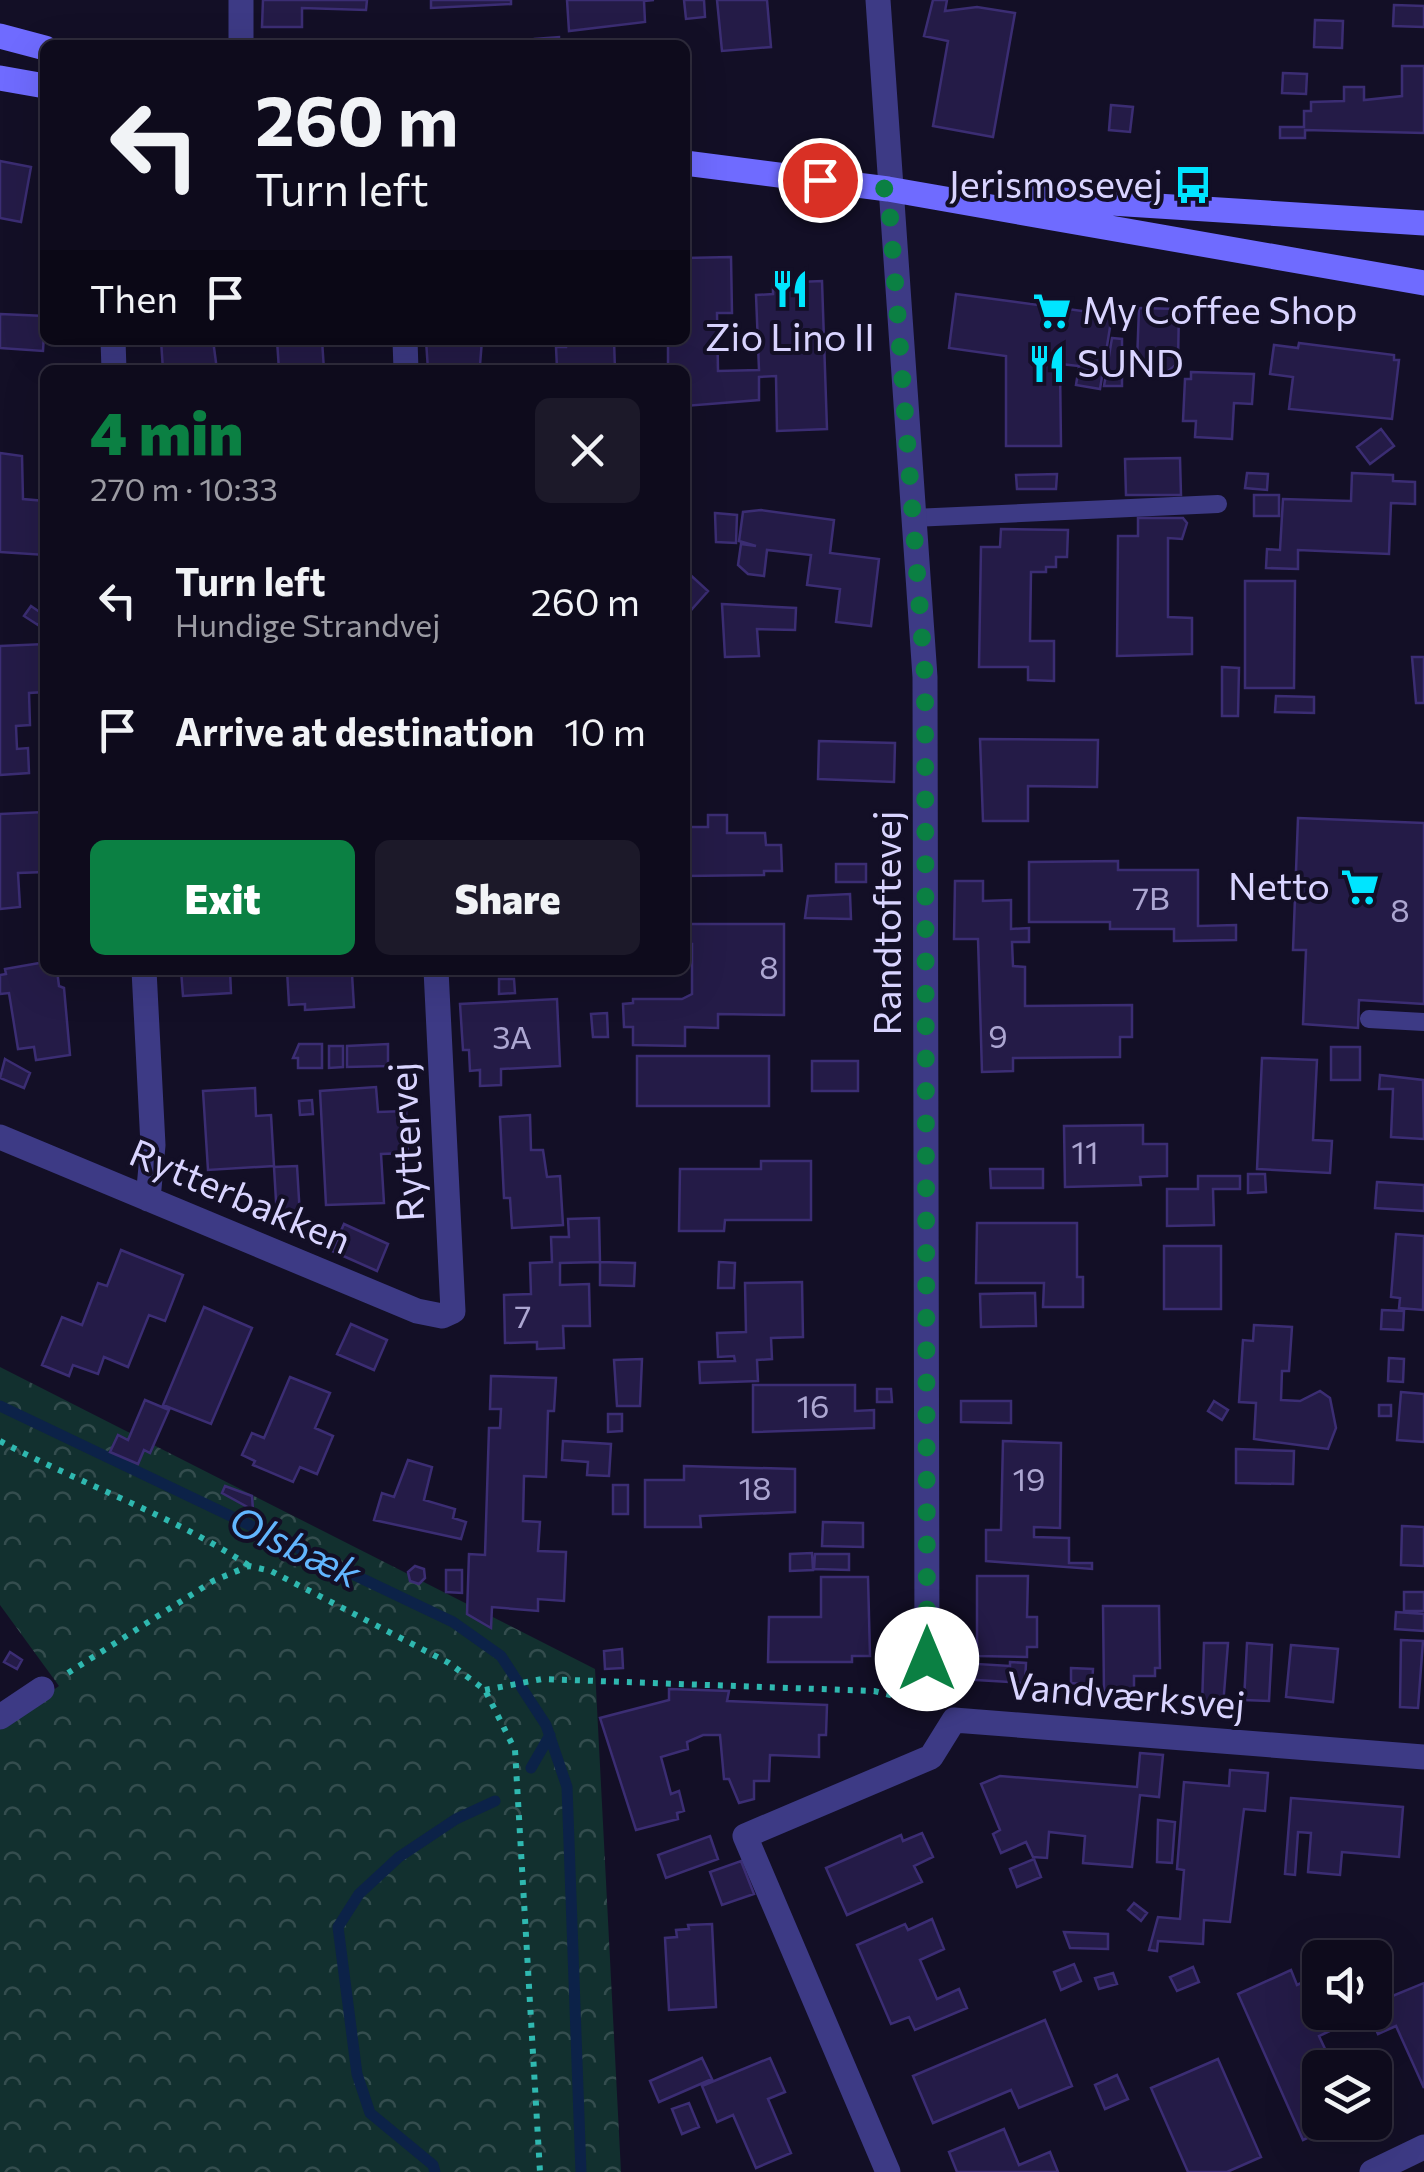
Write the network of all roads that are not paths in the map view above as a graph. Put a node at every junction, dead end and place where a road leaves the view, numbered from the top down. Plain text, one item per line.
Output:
1 (242, 0) edge
2 (878, 0) edge
3 (0, 36) edge
4 (241, 40) edge
5 (40, 47) edge
6 (0, 78) edge
7 (40, 85) edge
8 (690, 164) edge
9 (888, 189) junction
10 (1424, 223) edge
11 (1424, 283) edge
12 (1218, 504) dead end
13 (913, 518) junction
14 (144, 975) edge
15 (436, 975) edge
16 (1369, 1019) dead end
17 (1424, 1022) edge
18 (0, 1137) edge
19 (148, 1199) junction
20 (453, 1311) joint
21 (927, 1659) dead end
22 (42, 1689) road end
23 (0, 1716) edge
24 (1424, 1757) edge
25 (1424, 2148) edge
26 (888, 2172) edge
27 (1372, 2172) edge

1 - 4 street
2 - 9 street, Randtoftevej
3 - 5 main road
6 - 7 main road
8 - 9 main road
9 - 10 main road
9 - 11 main road
9 - 13 street, Randtoftevej
12 - 13 lane
13 - 21 street, Randtoftevej
14 - 19 street
15 - 20 street, Ryttervej
16 - 17 lane
18 - 19 street, Rytterbakken
19 - 20 street, Rytterbakken
22 - 23 street
24 - 26 street, Vandværksvej
25 - 27 street

